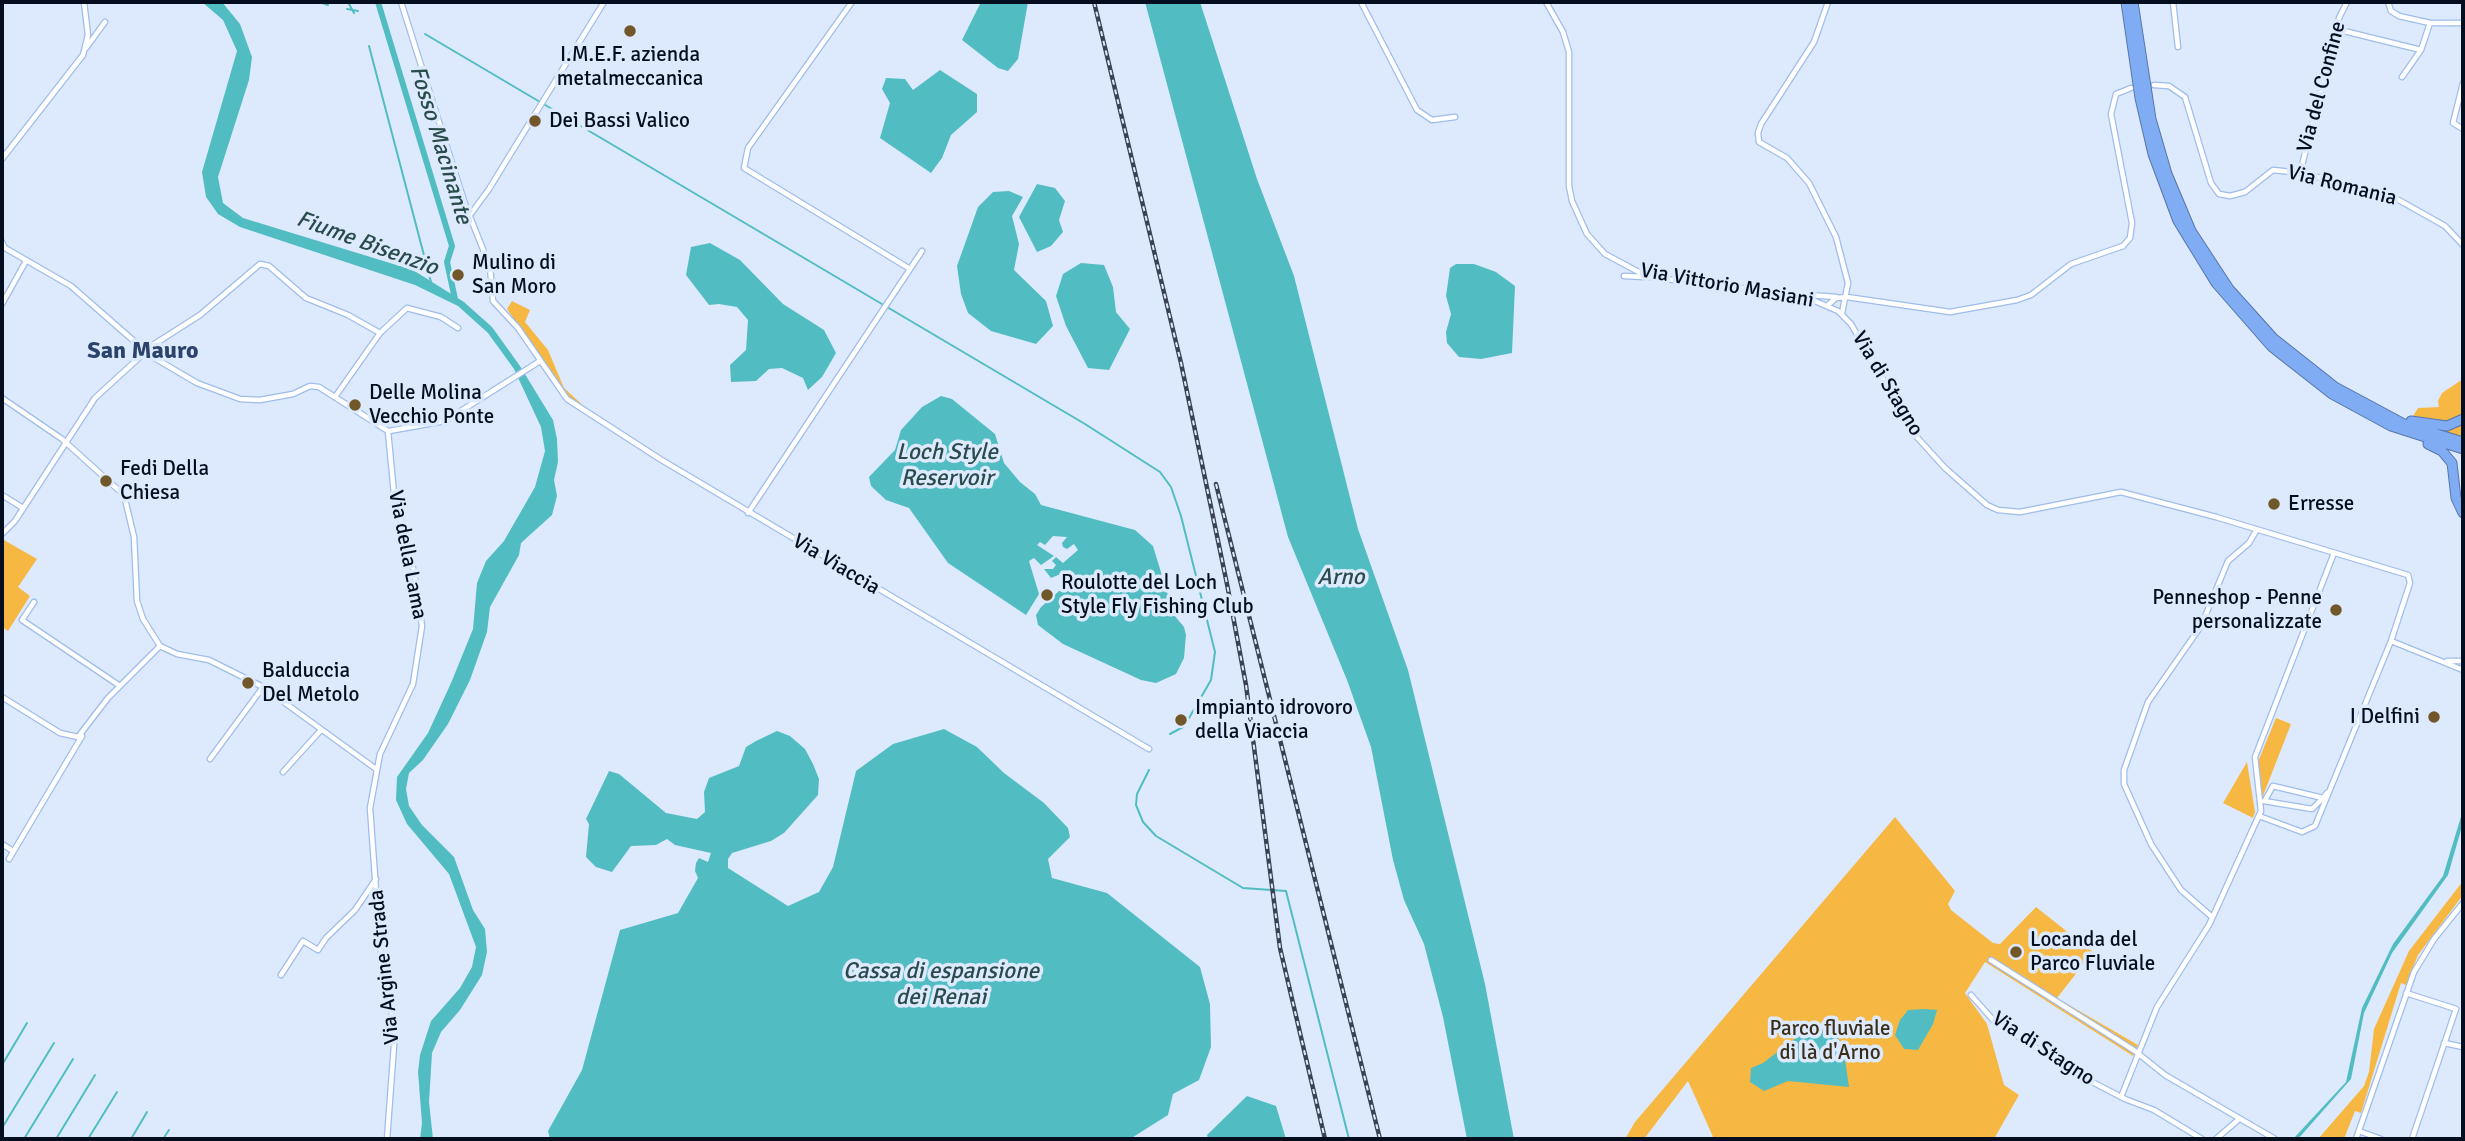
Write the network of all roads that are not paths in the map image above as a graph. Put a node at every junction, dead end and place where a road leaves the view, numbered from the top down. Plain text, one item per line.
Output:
1 (83, 2) edge
2 (401, 2) edge
3 (604, 2) edge
4 (852, 2) edge
5 (1361, 2) edge
6 (1546, 2) edge
7 (1828, 2) edge
8 (2126, 2) edge
9 (2133, 2) edge
10 (2173, 2) edge
11 (2347, 2) edge
12 (2388, 2) edge
13 (106, 22) dead end
14 (2430, 23) junction
15 (2463, 23) edge
16 (2336, 29) junction
17 (2178, 47) dead end
18 (85, 49) junction
19 (2421, 50) junction
20 (2402, 77) dead end
21 (2463, 83) edge
22 (2154, 85) dead end
23 (2131, 88) dead end
24 (1455, 117) dead end
25 (2463, 129) edge
26 (2, 159) edge
27 (2300, 173) junction
28 (470, 215) junction
29 (2, 242) edge
30 (2463, 245) edge
31 (922, 251) dead end
32 (26, 261) junction
33 (911, 269) junction
34 (1624, 276) dead end
35 (1648, 277) junction
36 (1796, 295) junction
37 (1840, 297) junction
38 (1847, 298) junction
39 (2, 304) edge
40 (1828, 305) junction
41 (1842, 313) junction
42 (458, 328) dead end
43 (380, 332) junction
44 (146, 352) junction
45 (538, 362) junction
46 (335, 397) junction
47 (2, 398) edge
48 (2378, 412) junction
49 (2367, 414) junction
50 (2463, 419) edge
51 (388, 432) junction
52 (65, 442) junction
53 (2463, 442) edge
54 (2463, 449) edge
55 (2463, 474) edge
56 (2, 495) edge
57 (23, 508) junction
58 (2463, 510) edge
59 (748, 513) junction
60 (2256, 531) junction
61 (2, 534) edge
62 (2334, 553) junction
63 (34, 602) dead end
64 (2391, 641) junction
65 (160, 646) junction
66 (2442, 661) junction
67 (2463, 661) edge
68 (2463, 670) edge
69 (120, 685) junction
70 (263, 687) junction
71 (2, 697) edge
72 (321, 730) junction
73 (84, 733) junction
74 (1149, 750) dead end
75 (210, 759) dead end
76 (376, 769) junction
77 (283, 772) dead end
78 (2330, 790) junction
79 (2323, 798) junction
80 (2263, 802) junction
81 (2259, 816) junction
82 (2, 844) edge
83 (13, 851) junction
84 (9, 859) dead end
85 (376, 878) junction
86 (2463, 903) edge
87 (2213, 917) junction
88 (1991, 960) dead end
89 (281, 975) dead end
90 (2406, 993) junction
91 (1971, 995) dead end
92 (2444, 1043) junction
93 (2463, 1047) edge
94 (2140, 1055) junction
95 (2121, 1097) junction
96 (2238, 1120) junction
97 (2359, 1131) junction
98 (387, 1139) edge
99 (2202, 1139) edge
100 (2216, 1139) edge
101 (2274, 1139) edge
102 (2356, 1139) edge
103 (2381, 1139) edge
104 (2412, 1139) edge

1 - 18 street
2 - 28 street, Via Viaccia
3 - 28 street
4 - 33 street
5 - 24 street
6 - 35 street, Via Vittorio Masiani
7 - 38 street
8 - 49 highway
9 - 48 highway
10 - 17 street
11 - 16 street, Via del Confine
12 - 14 street
13 - 18 street
14 - 15 street
14 - 19 street
16 - 19 street
16 - 27 street, Via del Confine
18 - 26 street
19 - 20 street
21 - 25 street
22 - 27 street, Via Romania
23 - 38 street
27 - 30 street, Via Romania
28 - 45 street, Via Viaccia
29 - 32 street
31 - 33 street
32 - 39 street
32 - 44 street
33 - 59 street
34 - 35 street
35 - 36 street, Via Vittorio Masiani
36 - 37 street
36 - 40 street, Via Vittorio Masiani
37 - 38 street
37 - 40 street
38 - 41 street
40 - 41 street, Via di Stagno
41 - 60 street, Via di Stagno
42 - 43 street
43 - 44 street
43 - 46 street
44 - 46 street
44 - 52 street
45 - 51 street
45 - 59 street, Via Viaccia
46 - 51 street
47 - 52 street
48 - 50 highway
48 - 53 highway
49 - 54 highway
49 - 58 highway
51 - 76 street, Via della Lama
52 - 57 street
52 - 65 street
55 - 58 highway
56 - 57 street
57 - 61 street
59 - 74 street, Via Viaccia
60 - 62 street, Via di Stagno
60 - 87 street
62 - 64 street, Via di Stagno
62 - 80 street, Via di Stagno
63 - 69 street
64 - 66 street
64 - 78 street
65 - 69 street
65 - 70 street
66 - 67 street
66 - 68 street
69 - 73 street
70 - 72 street
70 - 75 street
71 - 73 street
72 - 76 street
72 - 77 street
73 - 83 street
76 - 85 street, Via della Lama
78 - 79 street
78 - 81 street
79 - 80 street
79 - 80 street
80 - 81 street, Via di Stagno
81 - 87 street, Via di Stagno
82 - 83 street
83 - 84 street
85 - 89 street
85 - 98 street, Via Argine Strada
86 - 90 street
87 - 94 street, Via di Stagno
88 - 94 street
90 - 92 street
90 - 97 street
91 - 95 street, Via di Stagno
92 - 93 street
92 - 104 street
94 - 95 street, Via di Stagno
94 - 96 street
95 - 99 street, Via di Stagno
96 - 100 street
96 - 101 street
97 - 102 street
97 - 103 street

